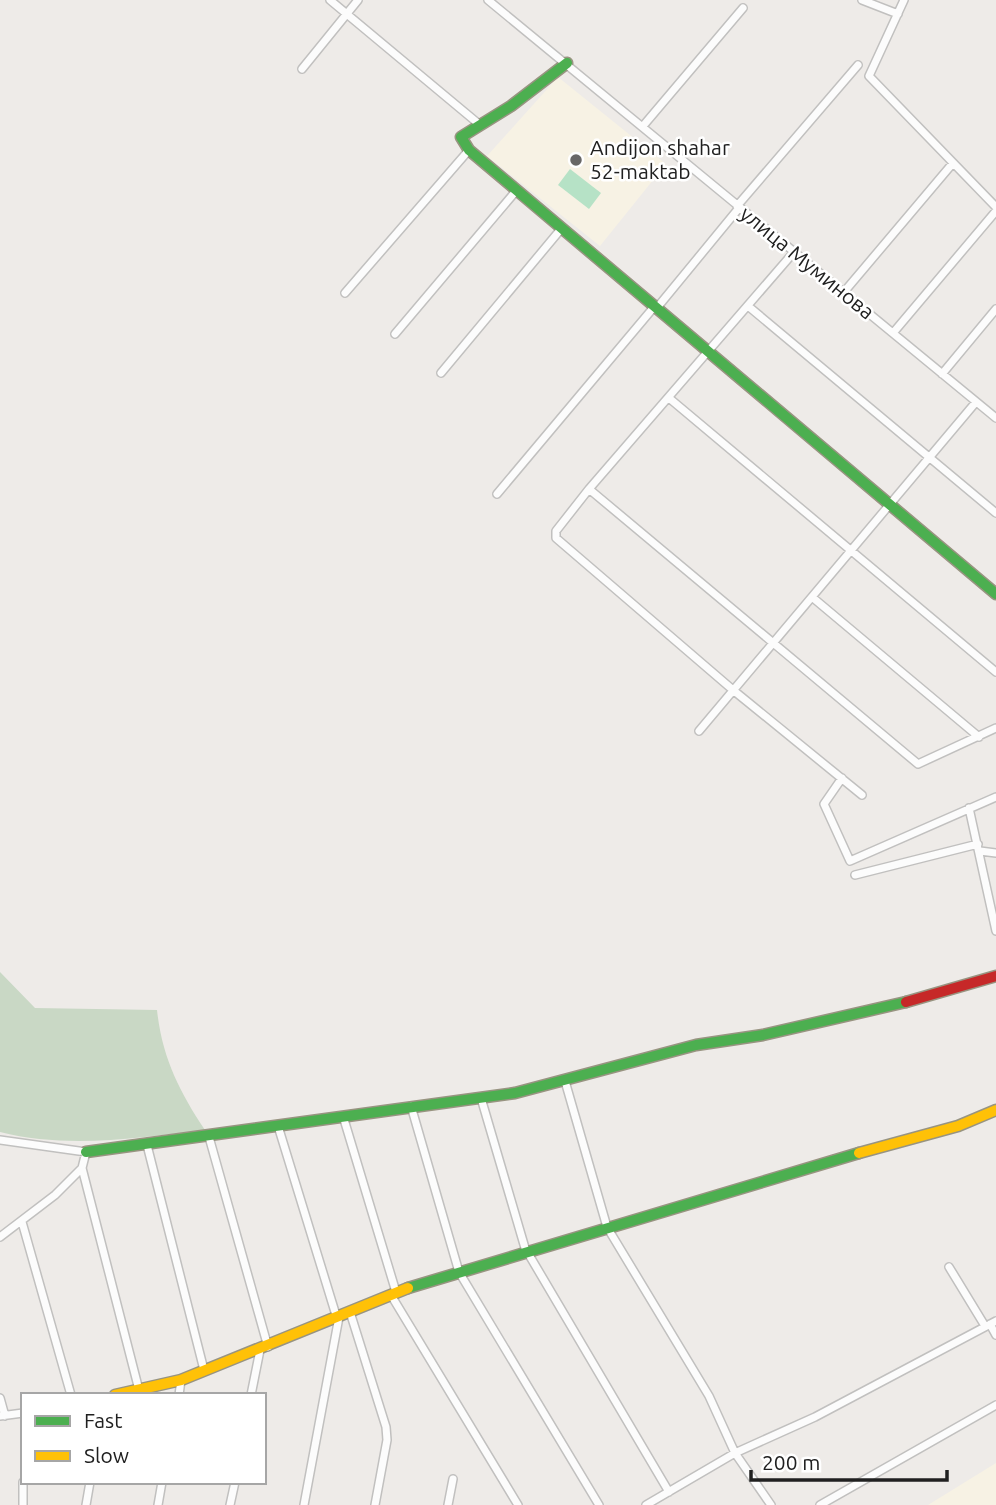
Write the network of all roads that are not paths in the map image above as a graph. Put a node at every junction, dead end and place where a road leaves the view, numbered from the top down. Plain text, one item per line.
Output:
1 (330, 0) edge
2 (358, 0) edge
3 (488, 0) edge
4 (862, 0) edge
5 (904, 0) edge
6 (743, 8) dead end
7 (347, 14) junction
8 (898, 14) junction
9 (567, 63) junction
10 (858, 65) dead end
11 (302, 69) dead end
12 (480, 125) junction
13 (643, 126) junction
14 (469, 150) junction
15 (953, 163) junction
16 (516, 191) junction
17 (738, 207) junction
18 (996, 209) edge
19 (561, 229) junction
20 (794, 252) junction
21 (844, 292) junction
22 (345, 293) dead end
23 (748, 306) junction
24 (655, 308) junction
25 (996, 309) edge
26 (892, 333) junction
27 (395, 334) dead end
28 (709, 352) junction
29 (441, 373) dead end
30 (942, 373) junction
31 (669, 398) junction
32 (976, 402) junction
33 (996, 406) edge
34 (993, 416) edge
35 (929, 457) junction
36 (589, 489) junction
37 (498, 494) dead end
38 (890, 504) junction
39 (996, 513) edge
40 (852, 550) junction
41 (996, 594) edge
42 (812, 597) junction
43 (771, 643) junction
44 (996, 672) edge
45 (733, 690) junction
46 (996, 729) edge
47 (699, 731) dead end
48 (979, 737) junction
49 (842, 778) junction
50 (862, 795) dead end
51 (996, 797) edge
52 (969, 808) junction
53 (979, 847) junction
54 (996, 853) edge
55 (855, 874) dead end
56 (996, 931) edge
57 (996, 976) edge
58 (565, 1081) junction
59 (481, 1098) junction
60 (411, 1106) junction
61 (996, 1110) edge
62 (343, 1116) junction
63 (278, 1126) junction
64 (209, 1137) junction
65 (0, 1140) edge
66 (147, 1145) junction
67 (86, 1152) junction
68 (82, 1168) junction
69 (22, 1222) junction
70 (607, 1227) junction
71 (0, 1237) edge
72 (529, 1251) junction
73 (949, 1267) dead end
74 (459, 1272) junction
75 (393, 1294) junction
76 (350, 1312) junction
77 (339, 1317) junction
78 (990, 1324) edge
79 (996, 1335) edge
80 (264, 1348) junction
81 (204, 1370) junction
82 (181, 1380) junction
83 (139, 1390) junction
84 (70, 1393) edge
85 (125, 1393) edge
86 (178, 1393) edge
87 (252, 1393) edge
88 (0, 1398) edge
89 (996, 1405) edge
90 (21, 1413) edge
91 (3, 1416) edge
92 (735, 1453) junction
93 (453, 1479) dead end
94 (23, 1484) edge
95 (90, 1484) edge
96 (162, 1484) edge
97 (234, 1484) edge
98 (666, 1493) junction
99 (23, 1505) edge
100 (86, 1505) edge
101 (158, 1505) edge
102 (230, 1505) edge
103 (303, 1505) edge
104 (375, 1505) edge
105 (448, 1505) edge
106 (518, 1505) edge
107 (599, 1505) edge
108 (646, 1505) edge
109 (669, 1505) edge
110 (771, 1505) edge
111 (820, 1505) edge

1 - 7 street
2 - 7 street
3 - 9 street, улица Муминова
4 - 8 street
5 - 8 street
6 - 13 street
7 - 11 street
7 - 12 street
8 - 15 street
9 - 12 street
9 - 13 street, улица Муминова
10 - 17 street
12 - 14 street
13 - 17 street, улица Муминова
14 - 16 street
14 - 22 street
15 - 18 street
15 - 21 street
16 - 19 street
16 - 27 street
17 - 20 street, улица Муминова
17 - 24 street
18 - 26 street
19 - 24 street
19 - 29 street
20 - 21 street, улица Муминова
20 - 23 street
21 - 26 street, улица Муминова
23 - 28 street
23 - 35 street
24 - 28 street
24 - 37 street
25 - 30 street
26 - 30 street, улица Муминова
28 - 31 street
28 - 38 street
30 - 32 street, улица Муминова
31 - 36 street
31 - 40 street
32 - 34 street, улица Муминова
32 - 35 street
33 - 34 street
35 - 38 street
35 - 39 street
36 - 43 street
36 - 45 street
38 - 40 street
38 - 41 street
40 - 42 street
40 - 44 street
42 - 43 street
42 - 48 street
43 - 45 street
43 - 48 street
45 - 47 street
45 - 49 street
46 - 48 street
49 - 50 street
49 - 52 street
51 - 52 street
52 - 53 street
53 - 54 street
53 - 55 street
53 - 56 street
57 - 58 street
58 - 59 street
58 - 70 street
59 - 60 street
59 - 72 street
60 - 62 street
60 - 74 street
61 - 70 street
62 - 63 street
62 - 75 street
63 - 64 street
63 - 77 street
64 - 66 street
64 - 80 street
65 - 67 street
66 - 67 street
66 - 81 street
67 - 68 street
68 - 69 street
68 - 83 street
69 - 71 street
69 - 84 street
70 - 72 street
70 - 92 street
72 - 74 street
72 - 98 street
73 - 78 street
74 - 75 street
74 - 107 street
75 - 76 street
75 - 106 street
76 - 77 street
76 - 104 street
77 - 80 street
77 - 103 street
78 - 79 street
78 - 92 street
80 - 81 street
80 - 87 street
81 - 82 street
82 - 83 street
82 - 86 street
83 - 85 street
88 - 91 street
89 - 111 street
90 - 91 street
92 - 98 street
92 - 110 street
93 - 105 street
94 - 99 street
95 - 100 street
96 - 101 street
97 - 102 street
98 - 108 street
98 - 109 street

